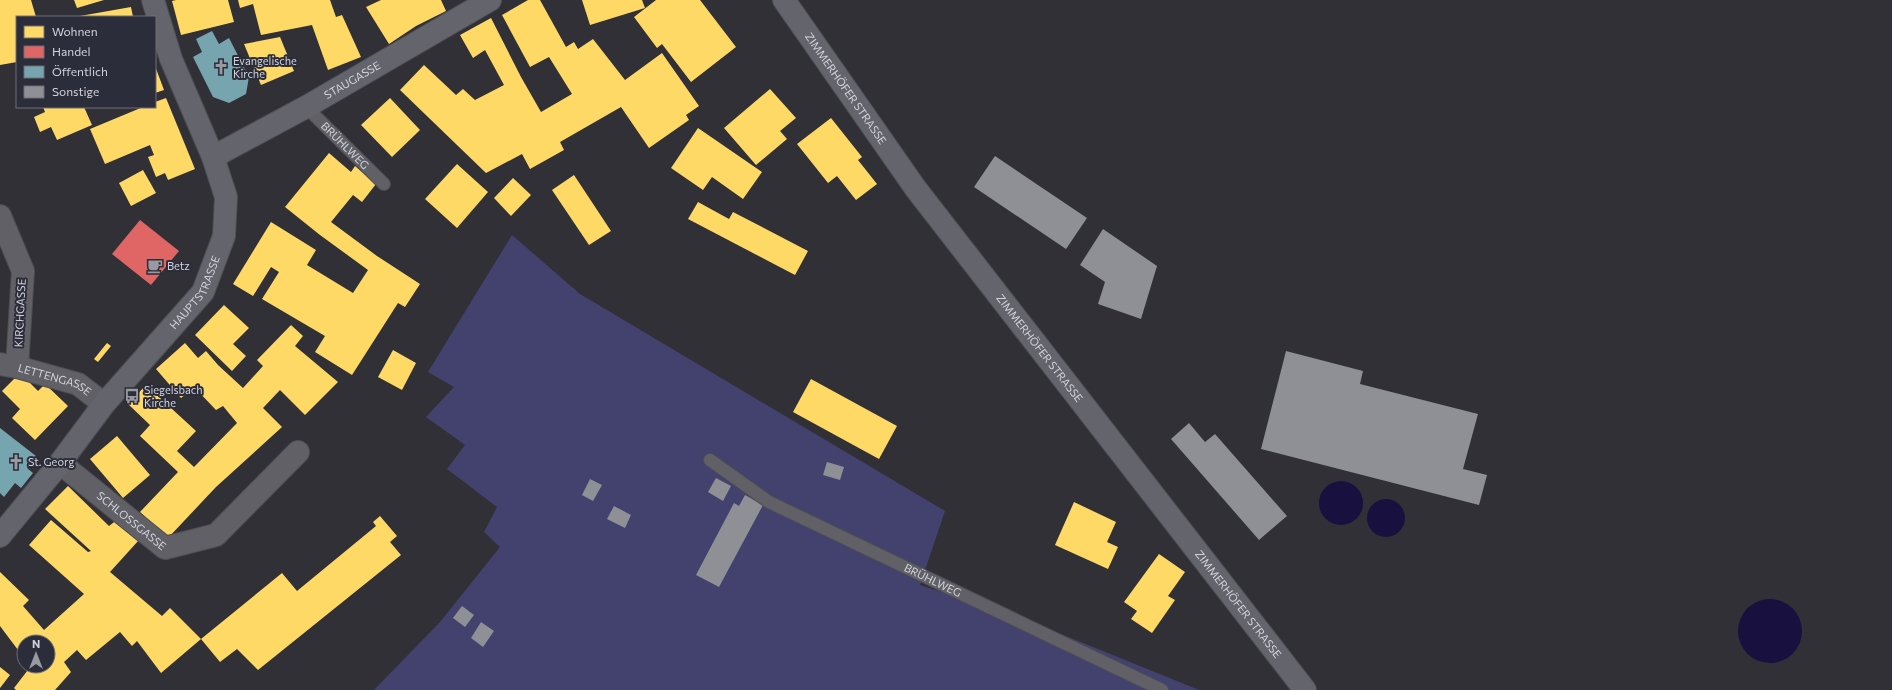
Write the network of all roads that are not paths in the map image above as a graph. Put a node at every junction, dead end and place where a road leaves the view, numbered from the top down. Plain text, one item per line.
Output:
1 (153, 0) edge
2 (490, 0) edge
3 (784, 0) edge
4 (306, 107) junction
5 (213, 157) junction
6 (384, 184) dead end
7 (0, 216) edge
8 (9, 365) edge
9 (104, 404) junction
10 (298, 452) dead end
11 (710, 460) dead end
12 (60, 463) junction
13 (1, 534) edge
14 (1162, 690) edge
15 (1305, 690) edge

1 - 5 street, HAUPTSTRASSE
2 - 4 street, STAUGASSE
3 - 15 street, ZIMMERHÖFER STRASSE
4 - 5 street, STAUGASSE
4 - 6 lane, BRÜHLWEG
5 - 9 street, HAUPTSTRASSE
7 - 8 street, KIRCHGASSE
8 - 9 street, LETTENGASSE
9 - 12 street, HAUPTSTRASSE
10 - 12 street, SCHLOSSGASSE
11 - 14 lane, BRÜHLWEG
12 - 13 street, HAUPTSTRASSE

